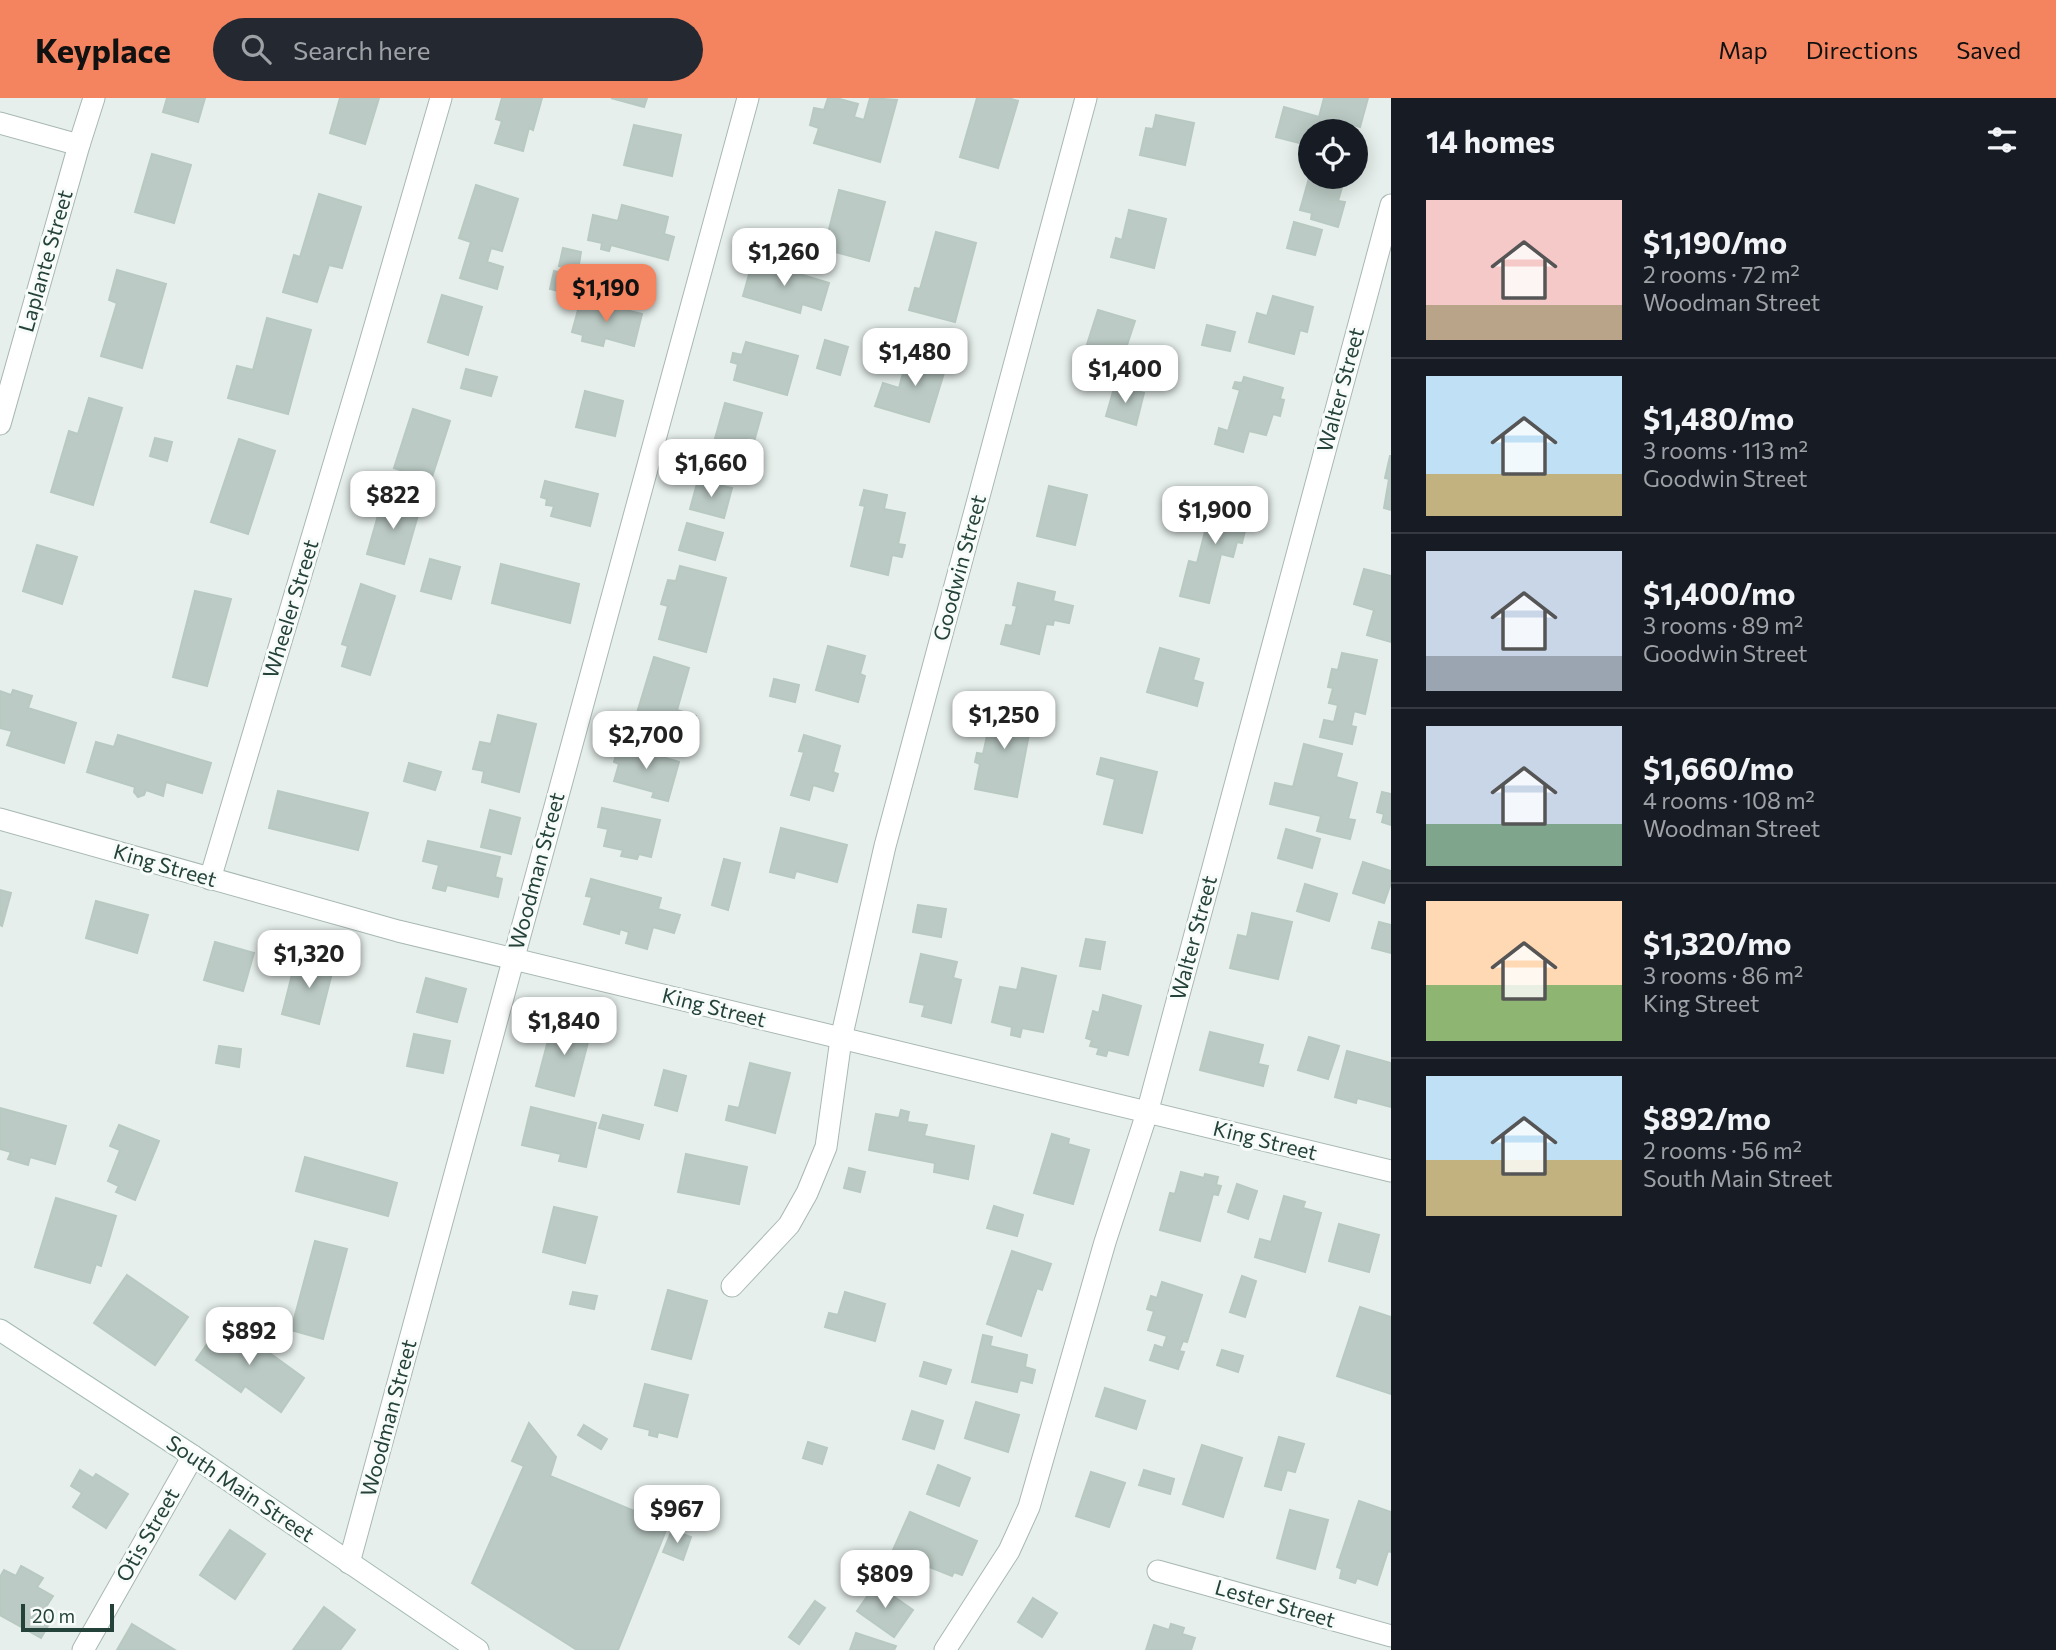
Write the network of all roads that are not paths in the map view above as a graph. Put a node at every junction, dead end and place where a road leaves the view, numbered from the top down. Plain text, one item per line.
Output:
1 (94, 98) edge
2 (441, 98) edge
3 (748, 98) edge
4 (1086, 98) edge
5 (0, 123) edge
6 (79, 145) junction
7 (1391, 205) edge
8 (0, 424) edge
9 (0, 820) edge
10 (210, 879) junction
11 (513, 959) junction
12 (841, 1039) junction
13 (1147, 1113) junction
14 (1391, 1171) edge
15 (732, 1286) dead end
16 (0, 1330) edge
17 (193, 1456) junction
18 (349, 1563) junction
19 (1158, 1571) dead end
20 (1391, 1636) edge
21 (468, 1647) edge
22 (83, 1650) edge
23 (945, 1650) edge

1 - 6 street, Laplante Street
2 - 10 street, Wheeler Street
3 - 11 street, Woodman Street
4 - 12 street, Goodwin Street
5 - 6 street
6 - 8 street, Laplante Street
7 - 13 street, Walter Street
9 - 10 street, King Street
10 - 11 street, King Street
11 - 12 street, King Street
11 - 18 street, Woodman Street
12 - 13 street, King Street
12 - 15 street, Goodwin Street
13 - 14 street, King Street
13 - 23 street, Walter Street
16 - 17 street, South Main Street
17 - 18 street, South Main Street
17 - 22 street, Otis Street
18 - 21 street, South Main Street
19 - 20 street, Lester Street

